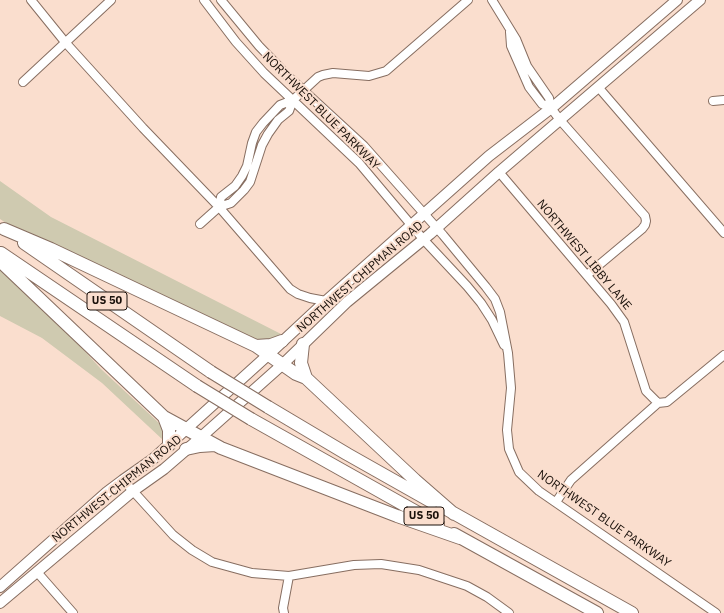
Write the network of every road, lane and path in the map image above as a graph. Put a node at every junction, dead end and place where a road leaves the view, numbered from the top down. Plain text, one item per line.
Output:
1 (31, 0) edge
2 (111, 0) edge
3 (204, 0) edge
4 (221, 0) edge
5 (468, 0) edge
6 (492, 0) edge
7 (677, 0) edge
8 (700, 0) edge
9 (65, 42) junction
10 (23, 82) dead end
11 (599, 88) junction
12 (304, 90) junction
13 (293, 100) junction
14 (724, 100) edge
15 (713, 101) dead end
16 (551, 108) junction
17 (560, 120) junction
18 (499, 172) junction
19 (219, 207) junction
20 (424, 214) junction
21 (200, 224) dead end
22 (412, 225) junction
23 (2, 228) edge
24 (436, 228) junction
25 (724, 233) edge
26 (423, 239) junction
27 (0, 252) edge
28 (0, 260) edge
29 (587, 275) junction
30 (326, 300) junction
31 (282, 342) junction
32 (303, 344) junction
33 (256, 346) junction
34 (508, 353) junction
35 (268, 355) junction
36 (724, 355) edge
37 (283, 364) junction
38 (306, 378) junction
39 (658, 403) junction
40 (164, 417) junction
41 (186, 429) junction
42 (200, 438) junction
43 (168, 445) junction
44 (215, 445) junction
45 (186, 449) junction
46 (123, 480) junction
47 (133, 491) junction
48 (556, 502) junction
49 (454, 514) junction
50 (460, 538) junction
51 (46, 547) junction
52 (37, 572) junction
53 (288, 576) junction
54 (0, 587) edge
55 (0, 603) edge
56 (73, 613) edge
57 (284, 613) edge
58 (509, 613) edge
59 (597, 613) edge
60 (632, 613) edge
61 (716, 613) edge

1 - 9 street
2 - 9 street
3 - 13 street, NORTHWEST BLUE PARKWAY
4 - 12 street, NORTHWEST BLUE PARKWAY
5 - 12 street
6 - 16 street
7 - 16 main road, NORTHWEST CHIPMAN ROAD
8 - 11 main road, NORTHWEST CHIPMAN ROAD
9 - 10 street
9 - 19 street
11 - 17 main road, NORTHWEST CHIPMAN ROAD
11 - 25 street
12 - 13 street
12 - 20 street, NORTHWEST BLUE PARKWAY
13 - 19 street
13 - 22 street, NORTHWEST BLUE PARKWAY
14 - 15 street
16 - 17 street
16 - 20 main road, NORTHWEST CHIPMAN ROAD
17 - 18 main road, NORTHWEST CHIPMAN ROAD
17 - 29 street
18 - 24 main road, NORTHWEST CHIPMAN ROAD
18 - 29 street, NORTHWEST LIBBY LANE
19 - 21 street
19 - 30 street
20 - 22 main road, NORTHWEST CHIPMAN ROAD
20 - 24 street, NORTHWEST BLUE PARKWAY
22 - 26 street, NORTHWEST BLUE PARKWAY
22 - 30 main road, NORTHWEST CHIPMAN ROAD
23 - 33 highway
23 - 49 highway, US 50, bridge
24 - 26 main road, NORTHWEST CHIPMAN ROAD
24 - 34 street, NORTHWEST BLUE PARKWAY
26 - 32 main road, NORTHWEST CHIPMAN ROAD
26 - 34 street, NORTHWEST BLUE PARKWAY
27 - 50 highway, US 50, bridge
28 - 40 highway
29 - 39 street, NORTHWEST LIBBY LANE
30 - 31 main road, NORTHWEST CHIPMAN ROAD
31 - 33 highway
31 - 35 main road, NORTHWEST CHIPMAN ROAD
32 - 37 main road, NORTHWEST CHIPMAN ROAD
32 - 38 highway
33 - 35 highway
34 - 48 street, NORTHWEST BLUE PARKWAY
35 - 37 highway
35 - 41 main road, NORTHWEST CHIPMAN ROAD
36 - 39 street
37 - 38 highway
37 - 42 main road, NORTHWEST CHIPMAN ROAD
38 - 49 highway
39 - 48 street
40 - 41 highway
40 - 43 highway
41 - 42 highway
41 - 43 main road, NORTHWEST CHIPMAN ROAD
42 - 44 highway
42 - 45 main road, NORTHWEST CHIPMAN ROAD
43 - 46 main road, NORTHWEST CHIPMAN ROAD
44 - 45 highway
44 - 50 highway
45 - 47 main road, NORTHWEST CHIPMAN ROAD
46 - 47 street
46 - 51 main road, NORTHWEST CHIPMAN ROAD
47 - 52 main road, NORTHWEST CHIPMAN ROAD
47 - 53 street
48 - 61 street, NORTHWEST BLUE PARKWAY
49 - 60 highway, US 50
50 - 59 highway, US 50
51 - 52 main road
51 - 54 main road, NORTHWEST CHIPMAN ROAD
52 - 55 main road, NORTHWEST CHIPMAN ROAD
52 - 56 street
53 - 57 street
53 - 58 street

